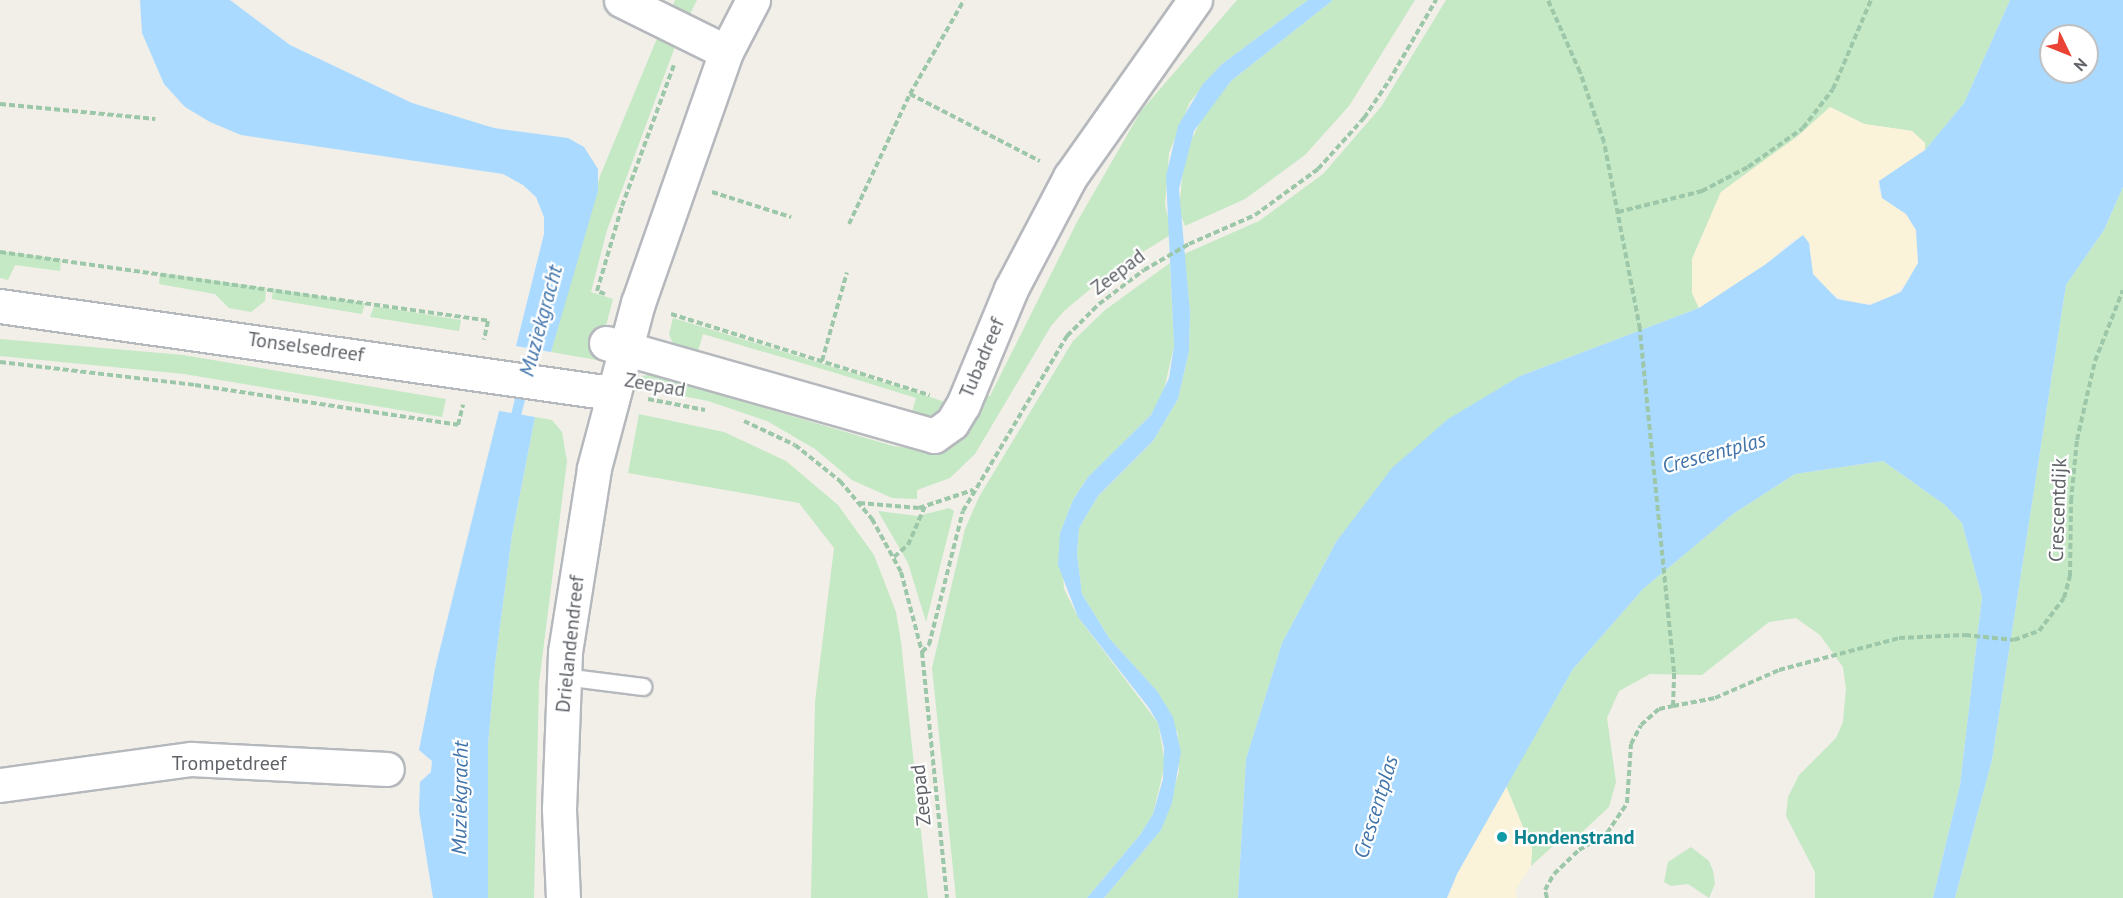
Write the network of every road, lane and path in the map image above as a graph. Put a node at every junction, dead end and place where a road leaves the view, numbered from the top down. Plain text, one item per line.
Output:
1 (621, 0) edge
2 (753, 0) edge
3 (964, 0) edge
4 (1195, 0) edge
5 (1436, 0) edge
6 (1548, 0) edge
7 (1871, 0) edge
8 (686, 33) junction
9 (726, 51) junction
10 (910, 94) junction
11 (0, 104) edge
12 (155, 119) dead end
13 (1070, 177) junction
14 (705, 190) dead end
15 (1618, 212) junction
16 (791, 217) dead end
17 (849, 224) dead end
18 (0, 252) edge
19 (847, 272) dead end
20 (2123, 290) edge
21 (623, 299) junction
22 (0, 306) edge
23 (615, 345) junction
24 (488, 360) junction
25 (822, 361) junction
26 (0, 362) edge
27 (611, 393) junction
28 (465, 398) dead end
29 (963, 405) junction
30 (714, 412) dead end
31 (736, 418) dead end
32 (974, 489) junction
33 (859, 503) junction
34 (925, 506) junction
35 (894, 557) junction
36 (922, 652) junction
37 (564, 677) junction
38 (643, 687) dead end
39 (1673, 706) junction
40 (387, 769) dead end
41 (0, 785) edge
42 (563, 898) edge
43 (947, 898) edge
44 (1546, 898) edge

1 - 8 street
2 - 9 street
3 - 10 path
4 - 13 street, Tubadreef
5 - 32 path, Zeepad
6 - 15 path
7 - 15 path
8 - 9 street
8 - 21 path
9 - 21 street
10 - 13 path
10 - 17 path
11 - 12 path
13 - 29 street, Tubadreef
14 - 16 path
15 - 39 path
18 - 24 path
19 - 25 path
20 - 39 path, Crescentdijk
21 - 23 street
21 - 25 path
22 - 24 street, Tonselsedreef
23 - 27 street
23 - 29 street, Tubadreef
24 - 27 street, Tonselsedreef
25 - 29 path
26 - 28 path
27 - 30 path, Zeepad
27 - 37 street, Drielandendreef
31 - 33 path, Zeepad
32 - 34 path
32 - 36 path, Zeepad
33 - 34 path
33 - 35 path, Zeepad
34 - 35 path
35 - 36 path, Zeepad
36 - 43 path, Zeepad
37 - 38 lane
37 - 42 street, Drielandendreef
39 - 44 path
40 - 41 street, Trompetdreef

